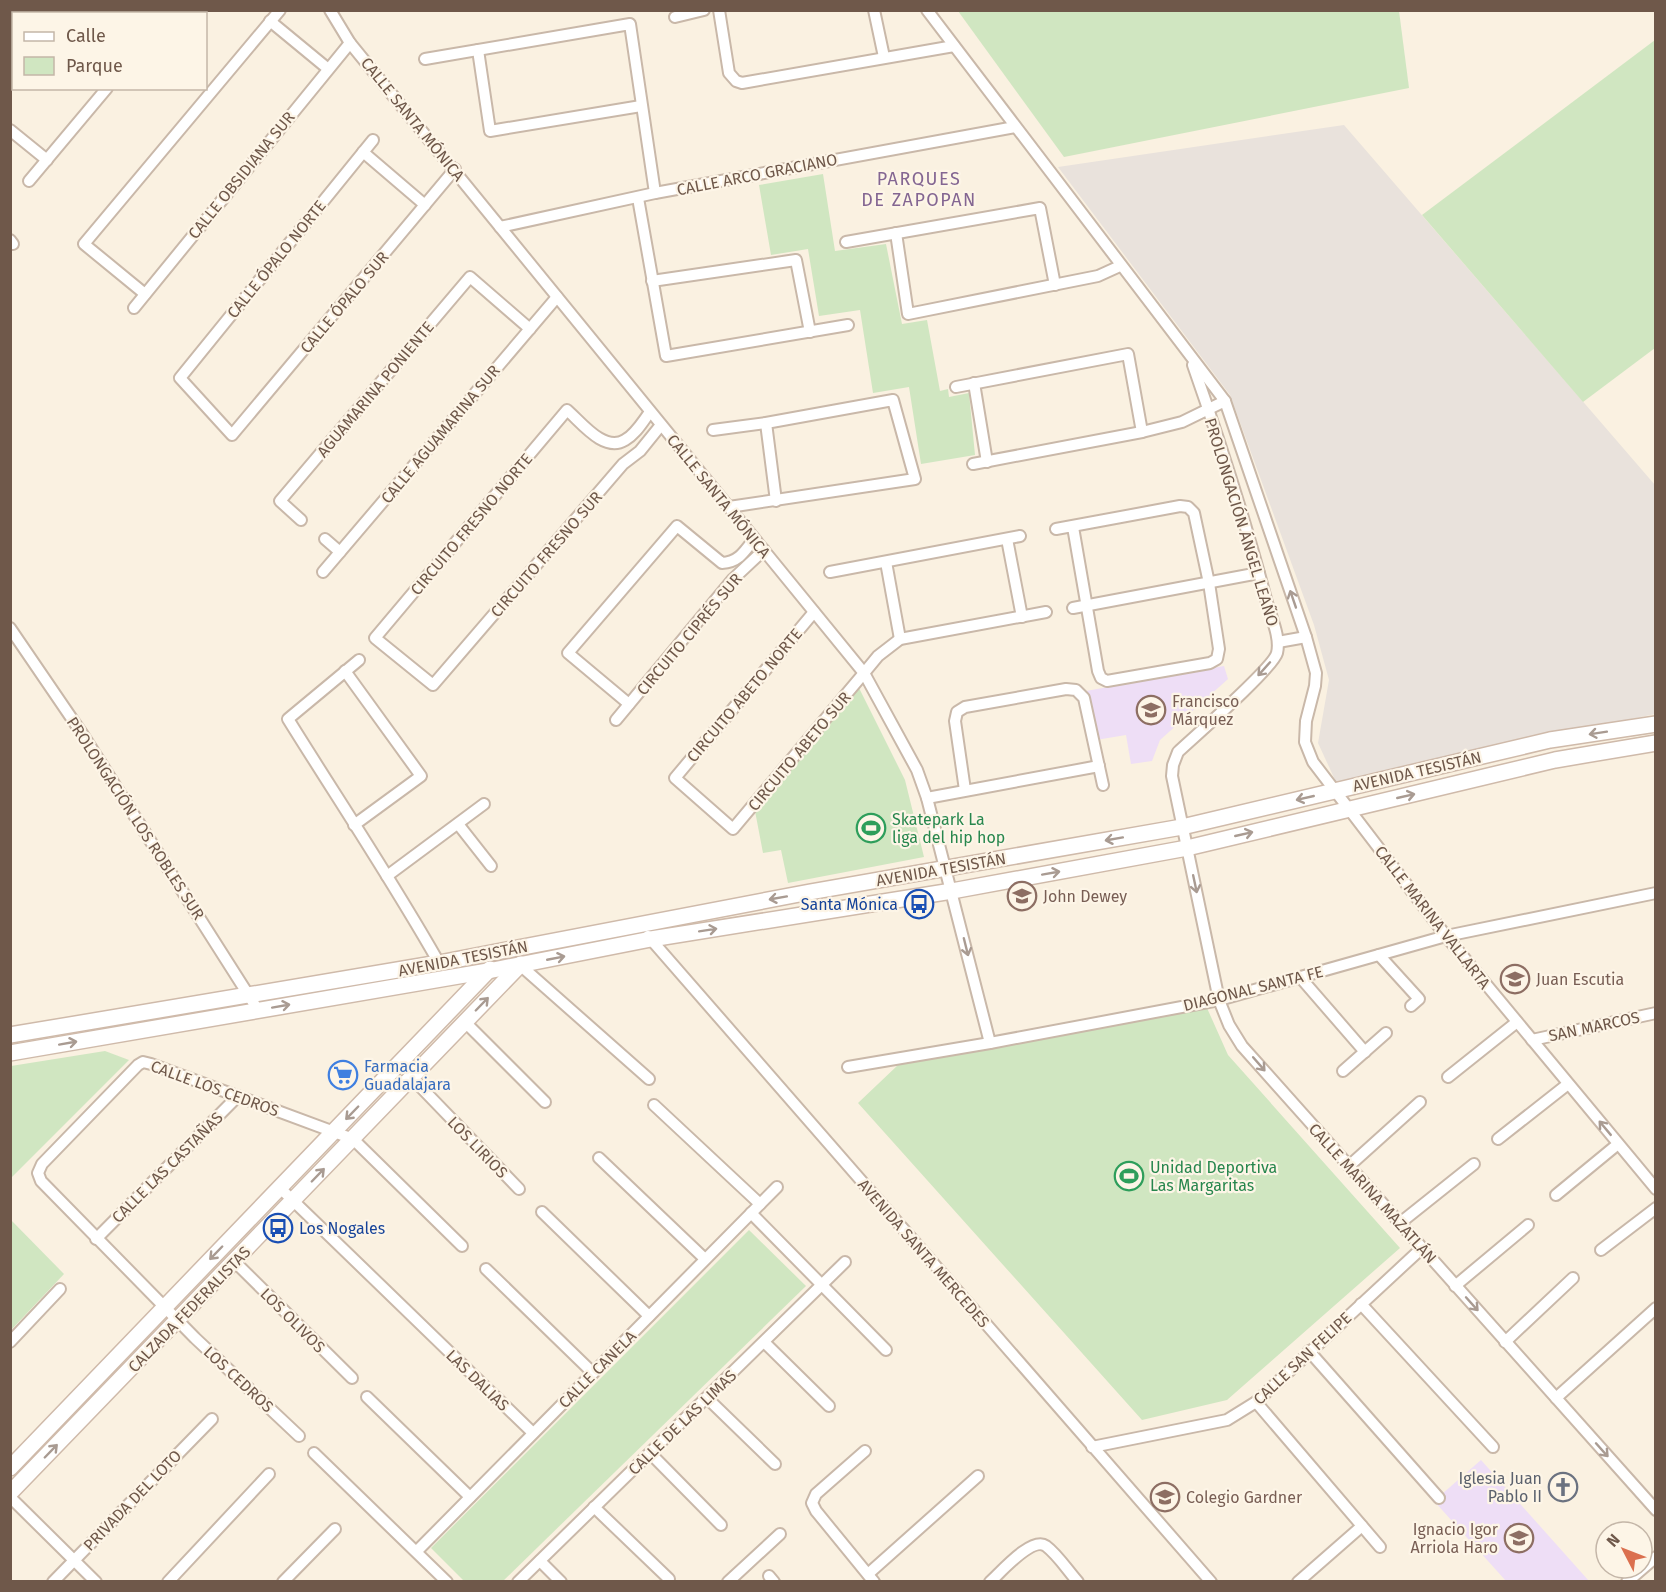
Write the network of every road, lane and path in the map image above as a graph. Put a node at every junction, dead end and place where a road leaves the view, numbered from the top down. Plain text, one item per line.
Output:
1 (280, 10) edge
2 (330, 10) edge
3 (704, 10) edge
4 (719, 10) edge
5 (874, 10) edge
6 (927, 10) edge
7 (675, 17) dead end
8 (270, 21) junction
9 (350, 43) junction
10 (954, 46) junction
11 (478, 50) junction
12 (884, 57) junction
13 (424, 59) dead end
14 (327, 68) junction
15 (105, 90) edge
16 (641, 106) junction
17 (1015, 127) junction
18 (10, 130) edge
19 (373, 140) dead end
20 (363, 152) junction
21 (47, 160) junction
22 (455, 169) junction
23 (29, 181) dead end
24 (655, 194) junction
25 (638, 198) junction
26 (426, 204) junction
27 (500, 227) junction
28 (896, 233) junction
29 (846, 242) dead end
30 (1120, 266) junction
31 (652, 281) junction
32 (1055, 285) junction
33 (145, 294) junction
34 (557, 297) junction
35 (134, 308) dead end
36 (848, 325) dead end
37 (530, 329) junction
38 (810, 332) junction
39 (1190, 356) junction
40 (974, 384) junction
41 (956, 387) dead end
42 (1225, 401) junction
43 (1209, 409) junction
44 (650, 412) junction
45 (766, 423) junction
46 (661, 425) junction
47 (713, 430) dead end
48 (1142, 432) junction
49 (232, 435) joint
50 (987, 462) junction
51 (973, 464) dead end
52 (776, 501) junction
53 (729, 507) junction
54 (301, 520) dead end
55 (1073, 527) junction
56 (1056, 529) dead end
57 (1020, 536) dead end
58 (325, 539) dead end
59 (754, 539) junction
60 (1007, 539) junction
61 (764, 550) junction
62 (340, 552) junction
63 (886, 562) junction
64 (323, 572) dead end
65 (830, 572) dead end
66 (1259, 573) junction
67 (1209, 583) junction
68 (1086, 605) junction
69 (1073, 608) dead end
70 (814, 612) junction
71 (1046, 612) dead end
72 (1022, 617) junction
73 (10, 628) edge
74 (1306, 637) junction
75 (900, 639) junction
76 (1278, 642) junction
77 (359, 660) dead end
78 (345, 671) junction
79 (864, 673) junction
80 (433, 685) joint
81 (629, 704) junction
82 (616, 720) dead end
83 (1656, 724) edge
84 (1656, 743) edge
85 (1099, 766) junction
86 (1103, 785) dead end
87 (965, 790) junction
88 (1335, 790) junction
89 (927, 798) junction
90 (484, 804) dead end
91 (1349, 809) junction
92 (458, 824) junction
93 (354, 825) junction
94 (1182, 827) junction
95 (733, 829) joint
96 (1187, 848) junction
97 (491, 866) dead end
98 (946, 868) junction
99 (387, 876) junction
100 (952, 891) junction
101 (1656, 893) edge
102 (638, 924) junction
103 (1446, 936) junction
104 (651, 939) junction
105 (542, 943) junction
106 (509, 950) junction
107 (1379, 955) junction
108 (439, 963) junction
109 (520, 965) junction
110 (488, 971) junction
111 (1300, 977) junction
112 (249, 995) junction
113 (1219, 1000) junction
114 (1411, 1006) dead end
115 (258, 1010) junction
116 (1656, 1013) edge
117 (465, 1022) junction
118 (1518, 1022) junction
119 (1386, 1033) dead end
120 (15, 1034) edge
121 (1532, 1040) junction
122 (990, 1043) junction
123 (17, 1052) edge
124 (1365, 1052) junction
125 (848, 1067) dead end
126 (1343, 1071) dead end
127 (1448, 1077) dead end
128 (412, 1078) junction
129 (649, 1078) dead end
130 (1568, 1084) junction
131 (238, 1096) junction
132 (545, 1102) dead end
133 (1420, 1102) dead end
134 (654, 1104) dead end
135 (333, 1132) junction
136 (1498, 1138) dead end
137 (353, 1139) junction
138 (1618, 1144) junction
139 (598, 1158) dead end
140 (1474, 1164) dead end
141 (1348, 1166) junction
142 (777, 1187) dead end
143 (280, 1188) junction
144 (519, 1189) dead end
145 (1656, 1189) edge
146 (1556, 1195) dead end
147 (293, 1201) junction
148 (760, 1204) junction
149 (1656, 1208) edge
150 (542, 1212) dead end
151 (752, 1213) junction
152 (1400, 1223) junction
153 (1528, 1225) dead end
154 (96, 1239) junction
155 (462, 1246) dead end
156 (1422, 1248) junction
157 (1601, 1250) dead end
158 (705, 1259) junction
159 (235, 1262) junction
160 (846, 1262) dead end
161 (486, 1269) dead end
162 (1573, 1278) dead end
163 (822, 1285) junction
164 (1455, 1286) junction
165 (60, 1289) dead end
166 (1361, 1304) junction
167 (164, 1307) junction
168 (1656, 1308) edge
169 (649, 1316) junction
170 (178, 1321) junction
171 (10, 1342) edge
172 (764, 1342) junction
173 (1505, 1342) junction
174 (886, 1350) dead end
175 (1308, 1351) junction
176 (593, 1373) junction
177 (352, 1378) dead end
178 (367, 1397) dead end
179 (707, 1398) junction
180 (1556, 1398) junction
181 (1256, 1402) junction
182 (829, 1406) dead end
183 (212, 1419) dead end
184 (533, 1433) junction
185 (300, 1436) dead end
186 (1092, 1447) junction
187 (1493, 1447) dead end
188 (865, 1451) dead end
189 (314, 1453) dead end
190 (650, 1453) junction
191 (776, 1464) dead end
192 (10, 1468) edge
193 (269, 1474) dead end
194 (978, 1476) dead end
195 (10, 1495) edge
196 (470, 1497) junction
197 (1439, 1498) dead end
198 (594, 1507) junction
199 (1656, 1510) edge
200 (721, 1526) dead end
201 (1362, 1526) junction
202 (335, 1529) dead end
203 (780, 1534) dead end
204 (1380, 1547) dead end
205 (417, 1551) junction
206 (1656, 1557) edge
207 (74, 1560) junction
208 (540, 1561) junction
209 (871, 1578) edge
210 (669, 1579) dead end
211 (53, 1581) edge
212 (96, 1581) edge
213 (168, 1581) edge
214 (283, 1581) edge
215 (447, 1581) edge
216 (518, 1581) edge
217 (561, 1581) edge
218 (728, 1581) edge
219 (990, 1581) edge
220 (1078, 1581) edge
221 (1211, 1581) edge
222 (1298, 1581) edge
223 (1627, 1581) edge

1 - 8 street
2 - 9 street, CALLE SANTA MÓNICA
3 - 7 street
4 - 12 street
5 - 12 street
6 - 10 street, PROLONGACIÓN ÁNGEL LEAÑO
8 - 14 street
8 - 33 street
9 - 14 street, CALLE OBSIDIANA SUR
9 - 22 street, CALLE SANTA MÓNICA
10 - 12 street
10 - 17 street, PROLONGACIÓN ÁNGEL LEAÑO
11 - 13 street
11 - 16 street
11 - 16 street
14 - 33 street, CALLE OBSIDIANA SUR
15 - 21 street
16 - 24 street
17 - 24 street, CALLE ARCO GRACIANO
17 - 30 street, PROLONGACIÓN ÁNGEL LEAÑO
18 - 21 street
19 - 20 street, CALLE ÓPALO NORTE
20 - 26 street
20 - 49 street, CALLE ÓPALO NORTE
21 - 23 street
22 - 26 street, CALLE ÓPALO SUR
22 - 27 street, CALLE SANTA MÓNICA
24 - 25 street, CALLE ARCO GRACIANO
25 - 27 street, CALLE ARCO GRACIANO
25 - 31 street
26 - 49 street, CALLE ÓPALO SUR
27 - 34 street, CALLE SANTA MÓNICA
28 - 29 street
28 - 32 street
28 - 32 street
30 - 32 street
30 - 39 street, PROLONGACIÓN ÁNGEL LEAÑO
31 - 38 street
31 - 38 street
33 - 35 street, CALLE OBSIDIANA SUR
34 - 37 street, CALLE AGUAMARINA SUR
34 - 44 street, CALLE SANTA MÓNICA
36 - 38 street
37 - 54 street, AGUAMARINA PONIENTE
37 - 62 street, CALLE AGUAMARINA SUR
39 - 42 street, PROLONGACIÓN ÁNGEL LEAÑO
39 - 43 street, PROLONGACIÓN ÁNGEL LEAÑO
40 - 41 street
40 - 48 street
40 - 50 street
42 - 43 street
74 -> 42 street, PROLONGACIÓN ÁNGEL LEAÑO
43 - 48 street
43 - 66 street, PROLONGACIÓN ÁNGEL LEAÑO
44 - 46 street, CALLE SANTA MÓNICA
44 - 80 street, CIRCUITO FRESNO NORTE
45 - 47 street
45 - 52 street
45 - 52 street
46 - 53 street, CALLE SANTA MÓNICA
46 - 80 street, CIRCUITO FRESNO SUR
48 - 50 street
50 - 51 street
52 - 53 street
53 - 59 street, CALLE SANTA MÓNICA
55 - 56 street
55 - 67 street
55 - 68 street
57 - 60 street
58 - 62 street
59 - 61 street, CALLE SANTA MÓNICA
59 - 81 street
60 - 63 street
60 - 72 street
61 - 70 street, CALLE SANTA MÓNICA
61 - 81 street, CIRCUITO CIPRÉS SUR
62 - 64 street, CALLE AGUAMARINA SUR
63 - 65 street
63 - 75 street
66 - 67 street
66 - 76 street, PROLONGACIÓN ÁNGEL LEAÑO
67 - 68 street
67 - 68 street
68 - 69 street
70 - 79 street, CALLE SANTA MÓNICA
70 - 95 street, CIRCUITO ABETO NORTE
71 - 72 street
72 - 75 street
73 - 112 street, PROLONGACIÓN LOS ROBLES SUR
74 - 76 street
74 - 88 street, PROLONGACIÓN ÁNGEL LEAÑO
75 - 79 street, CIRCUITO ABETO SUR
76 -> 94 street, PROLONGACIÓN ÁNGEL LEAÑO
77 - 78 street
78 - 93 street
78 - 93 street
79 - 89 street, CALLE SANTA MÓNICA
79 - 95 street, CIRCUITO ABETO SUR
81 - 82 street, CIRCUITO CIPRÉS SUR
83 -> 88 street, AVENIDA TESISTÁN
91 -> 84 street, AVENIDA TESISTÁN
85 - 86 street
85 - 87 street
85 - 87 street
87 - 89 street
88 - 91 street, CALLE MARINA VALLARTA
88 -> 94 street, AVENIDA TESISTÁN
89 - 98 street, CALLE SANTA MÓNICA
90 - 92 street
96 -> 91 street, AVENIDA TESISTÁN
91 - 103 street, CALLE MARINA VALLARTA
92 - 97 street
92 - 99 street
93 - 99 street
94 - 96 street, CALLE MARINA MAZATLÁN
94 -> 98 street, AVENIDA TESISTÁN
100 -> 96 street, AVENIDA TESISTÁN
96 -> 113 street, CALLE MARINA MAZATLÁN
98 - 100 street, CALLE SANTA MÓNICA
98 -> 102 street, AVENIDA TESISTÁN
99 - 108 street
104 -> 100 street, AVENIDA TESISTÁN
100 -> 122 street, CALLE SANTA MÓNICA
101 - 103 street, DIAGONAL SANTA FE
102 - 104 street, AVENIDA SANTA MERCEDES
102 - 105 street, AVENIDA TESISTÁN
103 - 107 street, DIAGONAL SANTA FE
103 - 118 street, CALLE MARINA VALLARTA
109 -> 104 street, AVENIDA TESISTÁN
104 - 186 street, AVENIDA SANTA MERCEDES
105 - 106 street, AVENIDA TESISTÁN
105 - 109 street, CALZADA FEDERALISTAS
106 - 108 street, AVENIDA TESISTÁN
106 - 110 street, CALZADA FEDERALISTAS
107 - 111 street, DIAGONAL SANTA FE
107 - 114 street
108 - 112 street, AVENIDA TESISTÁN
109 - 110 street, AVENIDA TESISTÁN
117 -> 109 street, CALZADA FEDERALISTAS
109 - 129 street
115 -> 110 street, AVENIDA TESISTÁN
110 -> 135 street, CALZADA FEDERALISTAS
111 - 113 street, DIAGONAL SANTA FE
111 - 124 street
112 - 115 street, PROLONGACIÓN LOS ROBLES SUR
112 - 120 street, AVENIDA TESISTÁN
113 - 122 street, DIAGONAL SANTA FE
113 -> 141 street, CALLE MARINA MAZATLÁN
123 -> 115 street, AVENIDA TESISTÁN
116 - 121 street, SAN MARCOS
117 - 128 street, CALZADA FEDERALISTAS
117 - 132 street
118 - 121 street, CALLE MARINA VALLARTA
118 - 127 street
119 - 124 street
120 - 123 street
121 - 130 street, CALLE MARINA VALLARTA
122 - 125 street, DIAGONAL SANTA FE
124 - 126 street
128 - 137 street, CALZADA FEDERALISTAS
128 - 144 street, LOS LIRIOS
130 - 136 street
138 -> 130 street, CALLE MARINA VALLARTA
131 - 135 street, CALLE LOS CEDROS
131 - 154 street, CALLE LAS CASTAÑAS
131 - 154 street, CALLE LOS CEDROS
133 - 141 street
134 - 148 street
135 - 137 street, CALLE LOS CEDROS
135 - 143 street, CALZADA FEDERALISTAS
147 -> 137 street, CALZADA FEDERALISTAS
137 - 155 street
138 - 145 street, CALLE MARINA VALLARTA
138 - 146 street
139 - 158 street
140 - 152 street
141 - 152 street, CALLE MARINA MAZATLÁN
142 - 148 street, CALLE CANELA
143 - 147 street, LAS DALIAS
143 -> 167 street, CALZADA FEDERALISTAS
147 - 159 street, CALZADA FEDERALISTAS
147 - 184 street, LAS DALIAS
148 - 151 street, CALLE CANELA
149 - 157 street
150 - 169 street
151 - 158 street, CALLE CANELA
151 - 163 street
152 - 156 street, CALLE MARINA MAZATLÁN
153 - 164 street
154 - 167 street, CALLE LOS CEDROS
156 - 164 street, CALLE MARINA MAZATLÁN
156 - 166 street, CALLE SAN FELIPE
158 - 169 street, CALLE CANELA
159 - 170 street, CALZADA FEDERALISTAS
159 - 177 street, LOS OLIVOS
160 - 163 street, CALLE DE LAS LIMAS
161 - 176 street
162 - 173 street
163 - 172 street, CALLE DE LAS LIMAS
163 - 174 street
164 -> 173 street, CALLE MARINA MAZATLÁN
165 - 171 street
166 - 175 street, CALLE SAN FELIPE
166 - 187 street
167 - 170 street, LOS CEDROS
167 - 192 street, CALZADA FEDERALISTAS
168 - 180 street
169 - 176 street, CALLE CANELA
170 - 185 street, LOS CEDROS
195 -> 170 street, CALZADA FEDERALISTAS
172 - 179 street, CALLE DE LAS LIMAS
172 - 182 street
173 - 180 street, CALLE MARINA MAZATLÁN
175 - 181 street, CALLE SAN FELIPE
175 - 197 street
176 - 184 street, CALLE CANELA
178 - 196 street
179 - 190 street, CALLE DE LAS LIMAS
179 - 191 street
180 -> 199 street, CALLE MARINA MAZATLÁN
181 - 186 street, CALLE SAN FELIPE
181 - 201 street
183 - 207 street, PRIVADA DEL LOTO
184 - 196 street, CALLE CANELA
186 - 221 street, AVENIDA SANTA MERCEDES
188 - 209 street
189 - 205 street
190 - 198 street, CALLE DE LAS LIMAS
190 - 200 street
193 - 213 street
194 - 209 street
195 - 207 street
196 - 205 street, CALLE CANELA
198 - 208 street, CALLE DE LAS LIMAS
198 - 210 street
201 - 204 street
201 - 222 street
202 - 214 street
203 - 218 street
205 - 215 street
206 - 223 street
207 - 211 street, PRIVADA DEL LOTO
207 - 212 street
208 - 216 street, CALLE DE LAS LIMAS
208 - 217 street
219 - 220 street

